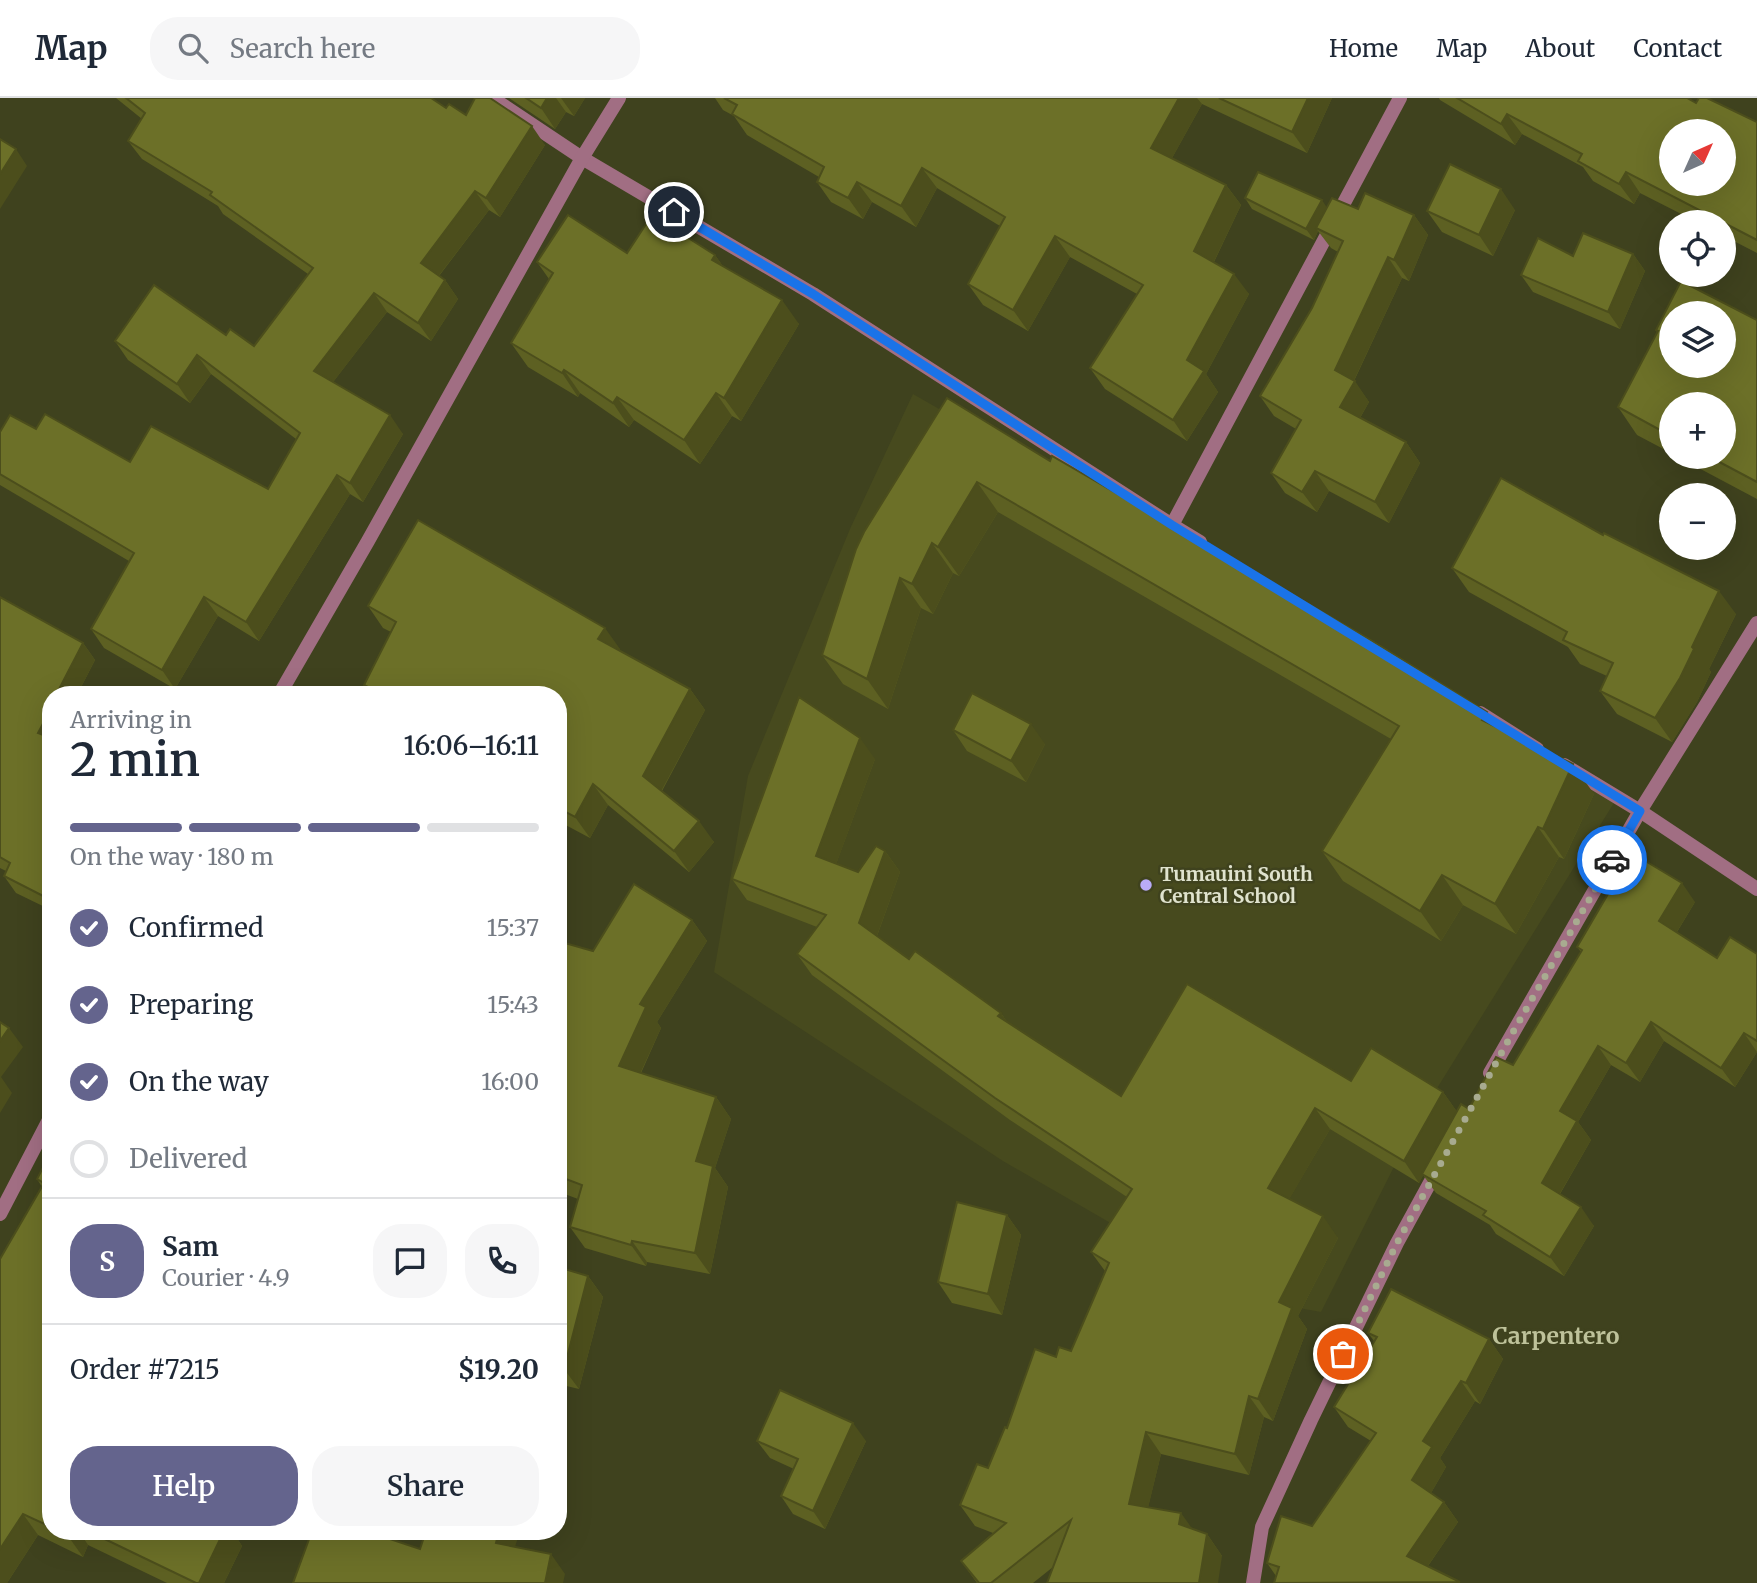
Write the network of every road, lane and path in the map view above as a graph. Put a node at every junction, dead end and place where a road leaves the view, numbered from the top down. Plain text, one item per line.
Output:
1 (492, 98) edge
2 (618, 98) edge
3 (1400, 98) edge
4 (582, 158) junction
5 (1172, 525) junction
6 (1207, 547) edge
7 (1757, 623) edge
8 (284, 686) edge
9 (1465, 704) edge
10 (1640, 811) junction
11 (1757, 889) edge
12 (1481, 1091) edge
13 (42, 1133) edge
14 (1448, 1149) edge
15 (0, 1214) edge
16 (1253, 1583) edge

1 - 4 street
2 - 4 street
3 - 5 street
4 - 5 street
4 - 8 street
5 - 6 street
7 - 10 street
9 - 10 street
10 - 11 street
10 - 12 street
13 - 15 street
14 - 16 street

